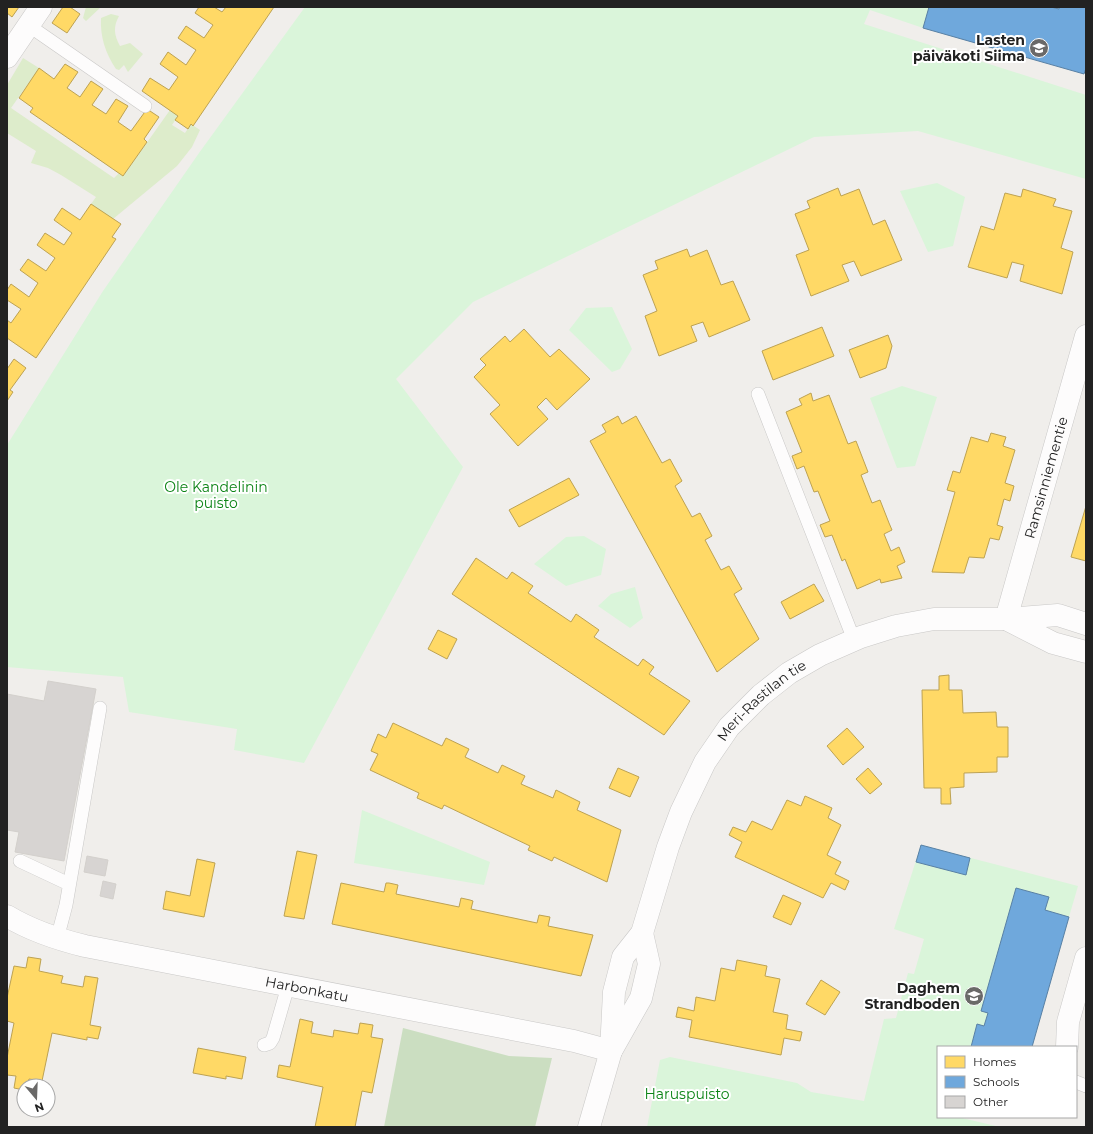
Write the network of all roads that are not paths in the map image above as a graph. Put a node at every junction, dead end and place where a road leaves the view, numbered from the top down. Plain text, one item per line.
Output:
1 (41, 7) edge
2 (28, 25) junction
3 (7, 57) edge
4 (145, 106) dead end
5 (1086, 336) edge
6 (758, 394) dead end
7 (1006, 620) junction
8 (1086, 624) edge
9 (854, 640) junction
10 (1086, 652) edge
11 (100, 708) dead end
12 (20, 861) dead end
13 (69, 884) junction
14 (7, 916) edge
15 (57, 940) junction
16 (1085, 963) edge
17 (288, 986) junction
18 (264, 1046) dead end
19 (1067, 1046) edge
20 (611, 1051) junction
21 (589, 1127) edge

1 - 2 street
2 - 3 street
2 - 4 lane
5 - 7 street, Ramsinniementie
6 - 9 lane
7 - 8 street, Meri-Rastilan tie
7 - 9 street, Meri-Rastilan tie
7 - 10 street, Meri-Rastilan tie
9 - 20 street, Meri-Rastilan tie
11 - 13 lane
12 - 13 lane
13 - 15 lane
14 - 15 street, Harbonkatu
15 - 17 street, Harbonkatu
16 - 19 street
17 - 18 lane
17 - 20 street, Harbonkatu
20 - 21 street, Meri-Rastilan tie

